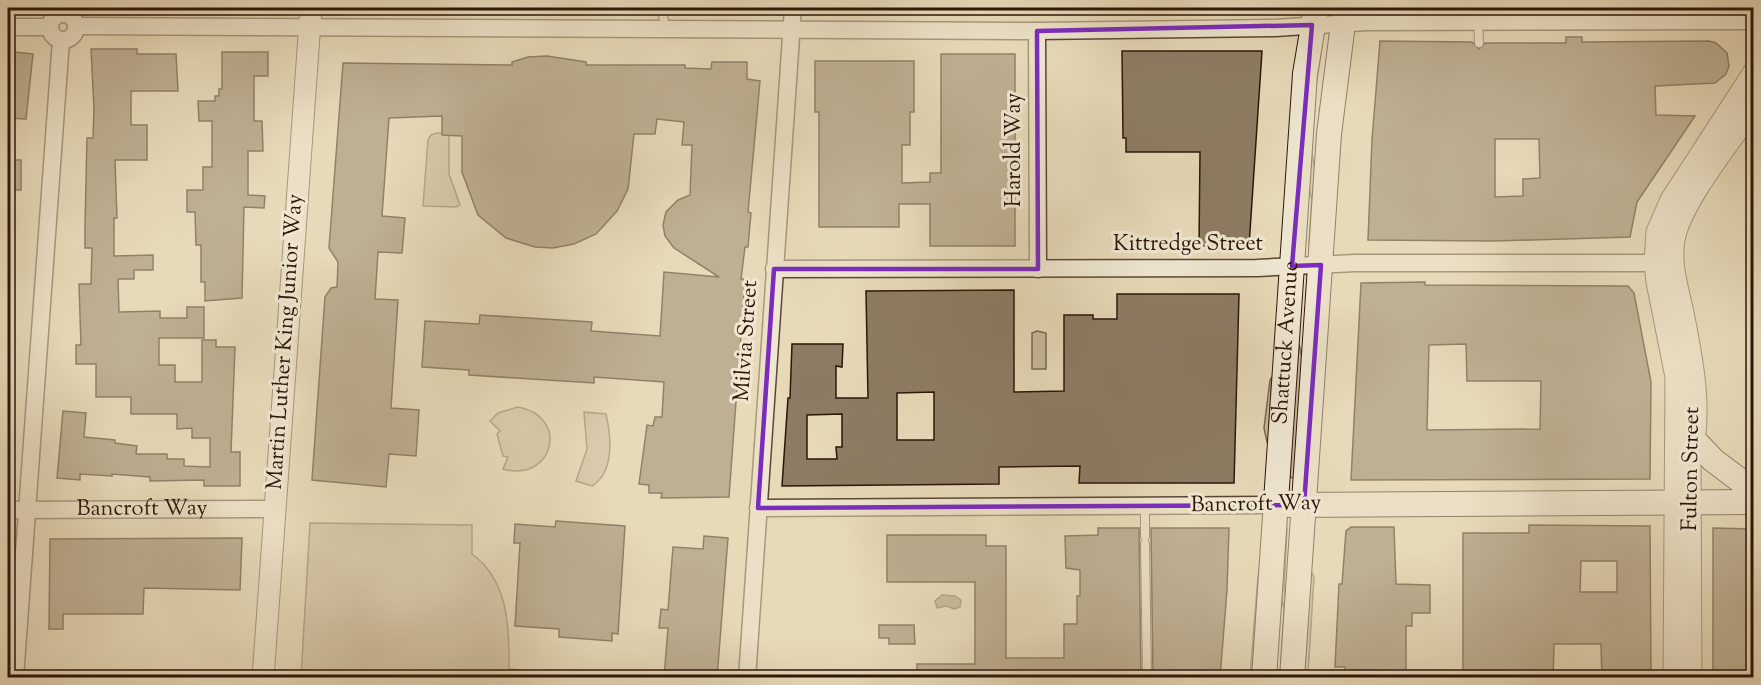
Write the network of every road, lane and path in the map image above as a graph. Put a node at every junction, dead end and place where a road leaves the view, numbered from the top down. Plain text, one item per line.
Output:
1 (662, 8) edge
2 (792, 8) edge
3 (63, 11) edge
4 (1344, 15) edge
5 (1314, 16) edge
6 (310, 17) edge
7 (1478, 21) junction
8 (1754, 21) edge
9 (76, 26) junction
10 (8, 27) edge
11 (50, 27) junction
12 (665, 29) junction
13 (791, 30) junction
14 (1037, 31) junction
15 (61, 40) junction
16 (1479, 44) dead end
17 (1754, 72) edge
18 (1754, 107) edge
19 (1664, 263) junction
20 (1321, 265) junction
21 (1292, 266) junction
22 (774, 269) junction
23 (1038, 269) junction
24 (1695, 441) junction
25 (1754, 491) edge
26 (1754, 502) edge
27 (1683, 503) junction
28 (1304, 505) junction
29 (1144, 506) junction
30 (1275, 506) junction
31 (758, 508) junction
32 (274, 509) junction
33 (8, 510) edge
34 (27, 510) junction
35 (15, 678) edge
36 (263, 678) edge
37 (747, 678) edge
38 (1147, 678) edge
39 (1264, 678) edge
40 (1292, 678) edge
41 (1674, 678) edge
42 (1691, 678) edge

1 - 12 lane
2 - 13 street, Milvia Street
3 - 9 street
3 - 11 street
4 - 5 street
4 - 7 street
4 - 20 main road, Shattuck Avenue
5 - 14 street
5 - 21 main road, Shattuck Avenue
6 - 9 street
6 - 12 street
6 - 32 street, Martin Luther King Junior Way
7 - 8 street
7 - 16 lane
9 - 15 street
10 - 11 street
11 - 15 street
12 - 13 street
13 - 14 street
13 - 22 street, Milvia Street
14 - 23 street, Harold Way
15 - 34 street
17 - 19 street
18 - 19 street
19 - 20 street, Kittredge Street
19 - 24 street, Fulton Street
19 - 27 street, Fulton Street
20 - 21 street, Kittredge Street
20 - 28 main road, Shattuck Avenue
21 - 23 street, Kittredge Street
21 - 30 main road, Shattuck Avenue
22 - 23 street, Kittredge Street
22 - 31 street, Milvia Street
24 - 25 main road
24 - 27 street, Fulton Street
26 - 27 main road, Bancroft Way
27 - 28 main road, Bancroft Way
27 - 41 street, Fulton Street
27 - 42 street, Fulton Street
28 - 30 main road, Bancroft Way
28 - 40 main road, Shattuck Avenue
29 - 30 street, Bancroft Way
29 - 31 street, Bancroft Way
29 - 38 lane
30 - 39 main road, Shattuck Avenue
31 - 37 street, Milvia Street
32 - 34 street, Bancroft Way
32 - 36 street, Martin Luther King Junior Way
33 - 34 street, Bancroft Way
34 - 35 street

